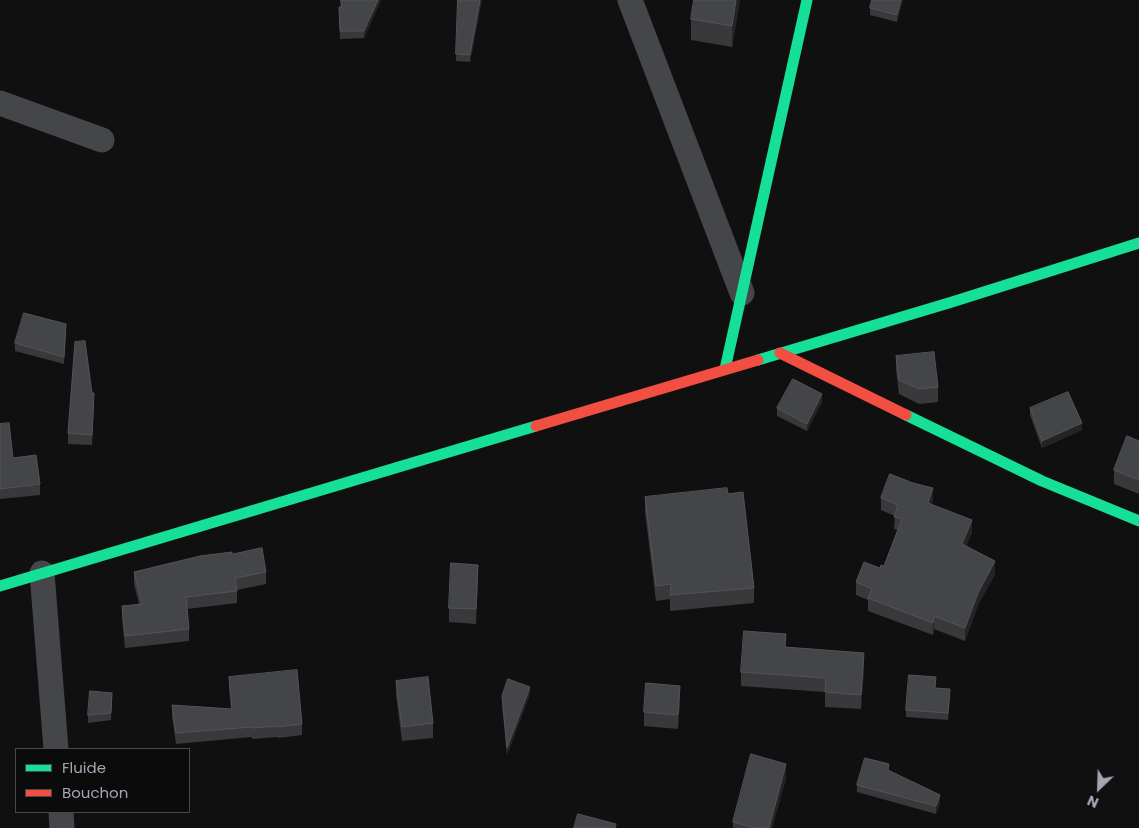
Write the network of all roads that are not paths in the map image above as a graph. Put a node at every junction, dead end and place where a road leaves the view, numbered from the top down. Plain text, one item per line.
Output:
1 (630, 0) edge
2 (807, 0) edge
3 (0, 103) edge
4 (102, 140) dead end
5 (1139, 243) edge
6 (742, 293) junction
7 (780, 353) junction
8 (725, 370) junction
9 (1139, 521) edge
10 (42, 573) junction
11 (0, 586) edge
12 (56, 748) edge
13 (61, 813) edge
14 (62, 828) edge

1 - 6 street
2 - 6 main road
3 - 4 street
5 - 7 main road
6 - 8 main road
7 - 8 main road
7 - 9 main road
8 - 10 main road
10 - 11 main road
10 - 12 street
13 - 14 street

